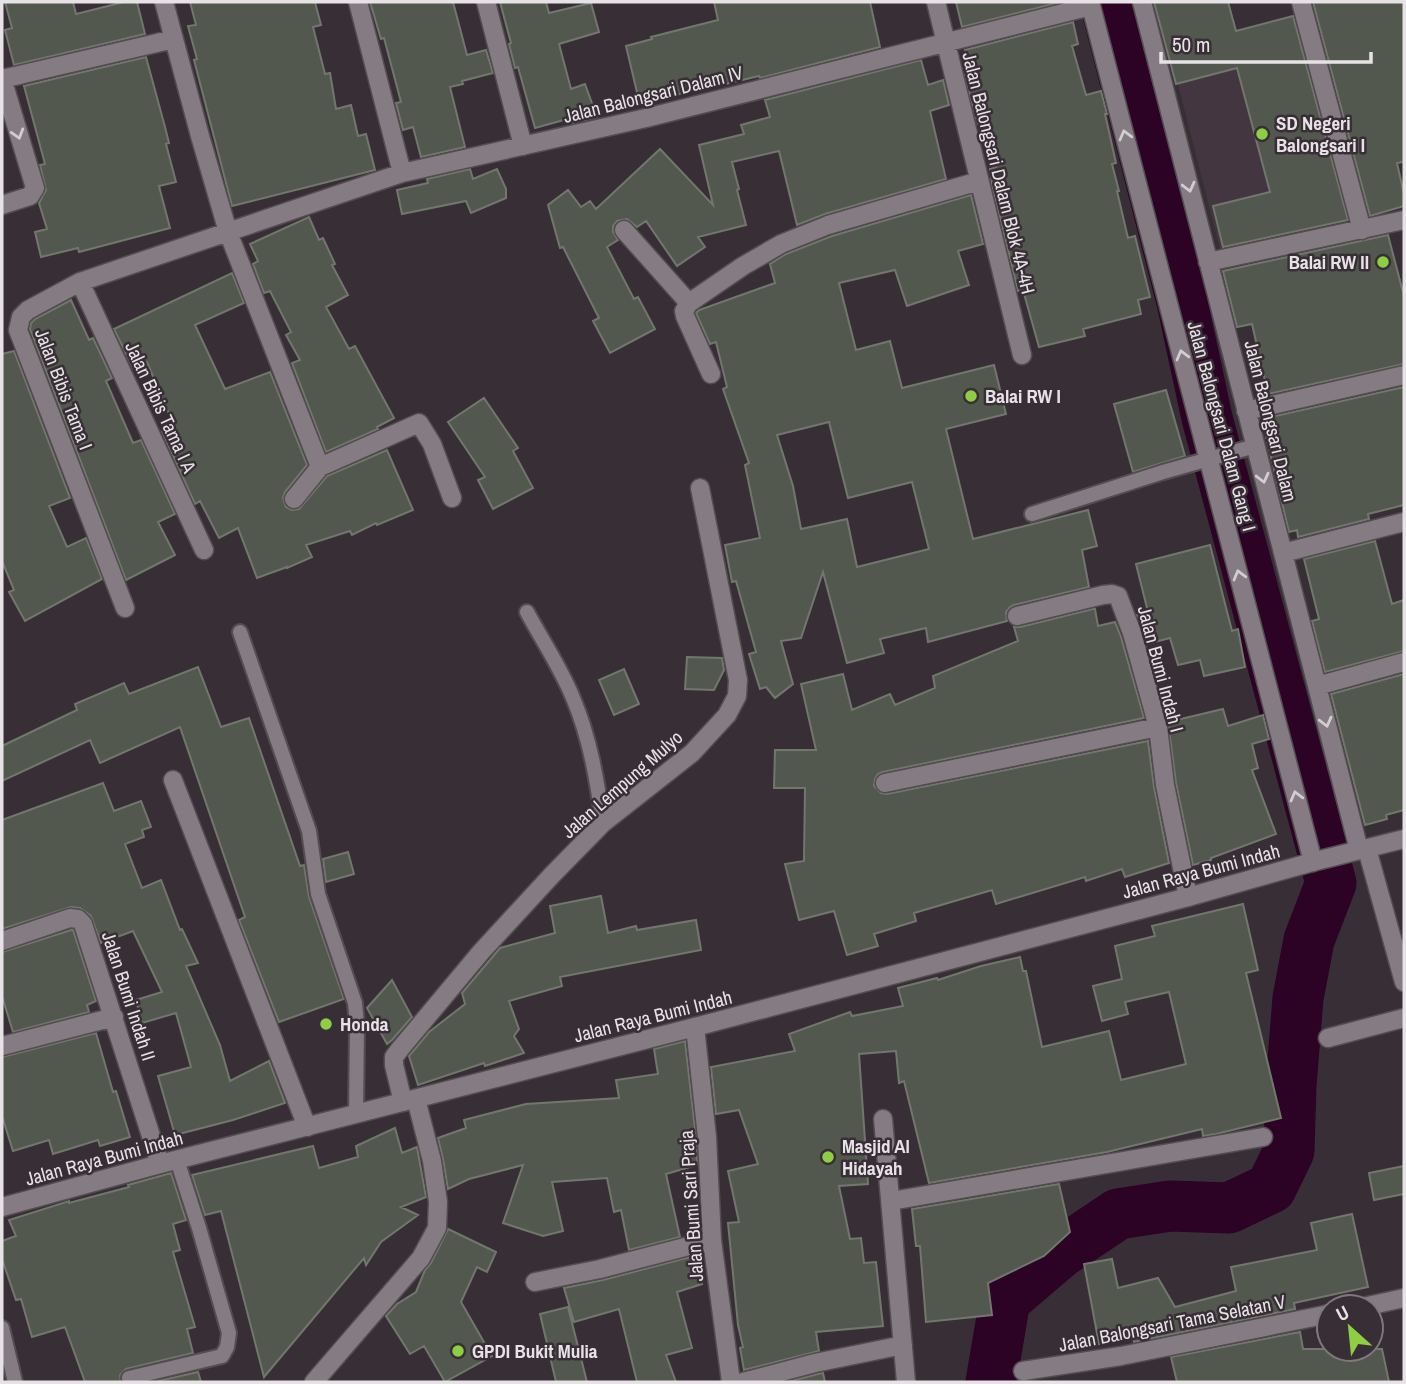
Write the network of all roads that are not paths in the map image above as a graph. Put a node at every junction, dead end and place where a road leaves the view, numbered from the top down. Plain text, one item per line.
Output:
1 (164, 2) edge
2 (358, 2) edge
3 (486, 2) edge
4 (936, 2) edge
5 (1142, 2) edge
6 (1301, 2) edge
7 (1091, 4) edge
8 (174, 39) junction
9 (946, 43) junction
10 (2, 79) edge
11 (523, 146) junction
12 (402, 173) junction
13 (979, 181) junction
14 (2, 205) edge
15 (1404, 220) edge
16 (624, 230) dead end
17 (1362, 230) junction
18 (228, 232) junction
19 (1208, 262) junction
20 (80, 282) junction
21 (689, 303) junction
22 (1022, 355) dead end
23 (711, 374) dead end
24 (1404, 375) edge
25 (1247, 411) junction
26 (1250, 447) junction
27 (1212, 458) junction
28 (320, 467) junction
29 (699, 488) dead end
30 (452, 498) dead end
31 (294, 499) dead end
32 (1032, 514) dead end
33 (1404, 522) edge
34 (204, 550) dead end
35 (1283, 553) junction
36 (125, 608) dead end
37 (527, 612) dead end
38 (1017, 616) dead end
39 (240, 632) dead end
40 (1404, 662) edge
41 (1317, 686) junction
42 (1158, 727) junction
43 (173, 780) dead end
44 (885, 783) dead end
45 (603, 823) junction
46 (1404, 839) edge
47 (1356, 851) junction
48 (1315, 861) junction
49 (1188, 897) junction
50 (2, 941) edge
51 (1404, 982) edge
52 (114, 1017) junction
53 (1404, 1018) edge
54 (695, 1027) junction
55 (1328, 1038) dead end
56 (2, 1046) edge
57 (410, 1100) junction
58 (356, 1114) junction
59 (883, 1119) dead end
60 (307, 1127) junction
61 (1263, 1137) dead end
62 (168, 1162) junction
63 (891, 1201) junction
64 (2, 1207) edge
65 (712, 1240) junction
66 (535, 1282) dead end
67 (1404, 1298) edge
68 (1385, 1302) edge
69 (1315, 1317) edge
70 (2, 1328) edge
71 (903, 1345) junction
72 (1023, 1371) dead end
73 (129, 1378) dead end
74 (15, 1382) edge
75 (314, 1382) edge
76 (731, 1382) edge
77 (743, 1382) edge
78 (906, 1382) edge

1 - 8 street
2 - 12 street
3 - 11 street
4 - 9 street, Jalan Balongsari Dalam Blok 4A-4H
5 -> 19 street, Jalan Balongsari Dalam
6 - 17 street
7 - 9 street, Jalan Balongsari Dalam IV
27 -> 7 street, Jalan Balongsari Dalam Gang I
8 - 10 street
8 - 18 street
9 - 11 street, Jalan Balongsari Dalam IV
9 - 13 street, Jalan Balongsari Dalam Blok 4A-4H
10 -> 14 street
11 - 12 street, Jalan Balongsari Dalam IV
12 - 18 street, Jalan Balongsari Dalam IV
13 - 21 street
13 - 22 street, Jalan Balongsari Dalam Blok 4A-4H
15 - 17 street
16 - 21 street
17 - 19 street
18 - 20 street, Jalan Bibis Tama I
18 - 28 street
19 - 25 street, Jalan Balongsari Dalam
20 - 34 street, Jalan Bibis Tama I A
20 - 36 street, Jalan Bibis Tama I
21 - 23 street
24 - 25 street
25 - 26 street, Jalan Balongsari Dalam
26 - 27 lane
26 -> 35 street, Jalan Balongsari Dalam
27 - 32 lane
48 -> 27 street, Jalan Balongsari Dalam Gang I
28 - 30 street
28 - 31 street
29 - 45 street, Jalan Lempung Mulyo
33 - 35 street
35 - 41 street, Jalan Balongsari Dalam
37 - 45 lane
38 - 42 street, Jalan Bumi Indah I
39 - 58 lane
40 - 41 street
41 -> 47 street, Jalan Balongsari Dalam
42 - 44 street
42 - 49 street, Jalan Bumi Indah I
43 - 60 street
45 - 57 street, Jalan Lempung Mulyo
46 - 47 street, Jalan Raya Bumi Indah
47 - 48 street, Jalan Raya Bumi Indah
47 - 51 street, Jalan Balongsari Dalam
48 - 49 street, Jalan Raya Bumi Indah
49 - 54 street, Jalan Raya Bumi Indah
50 - 52 street, Jalan Bumi Indah II
52 - 56 street
52 - 62 street, Jalan Bumi Indah II
53 - 55 street
54 - 57 street, Jalan Raya Bumi Indah
54 - 65 street, Jalan Bumi Sari Praja
57 - 58 street, Jalan Raya Bumi Indah
57 - 75 street, Jalan Lempung Mulyo
58 - 60 street, Jalan Raya Bumi Indah
59 - 63 street
60 - 62 street, Jalan Raya Bumi Indah
61 - 63 street
62 - 64 street, Jalan Raya Bumi Indah
62 - 73 lane
63 - 71 street
65 - 66 street
65 - 76 street, Jalan Bumi Sari Praja
67 - 68 street
69 - 72 street, Jalan Balongsari Tama Selatan V
70 - 74 lane
71 - 77 street
71 - 78 street

